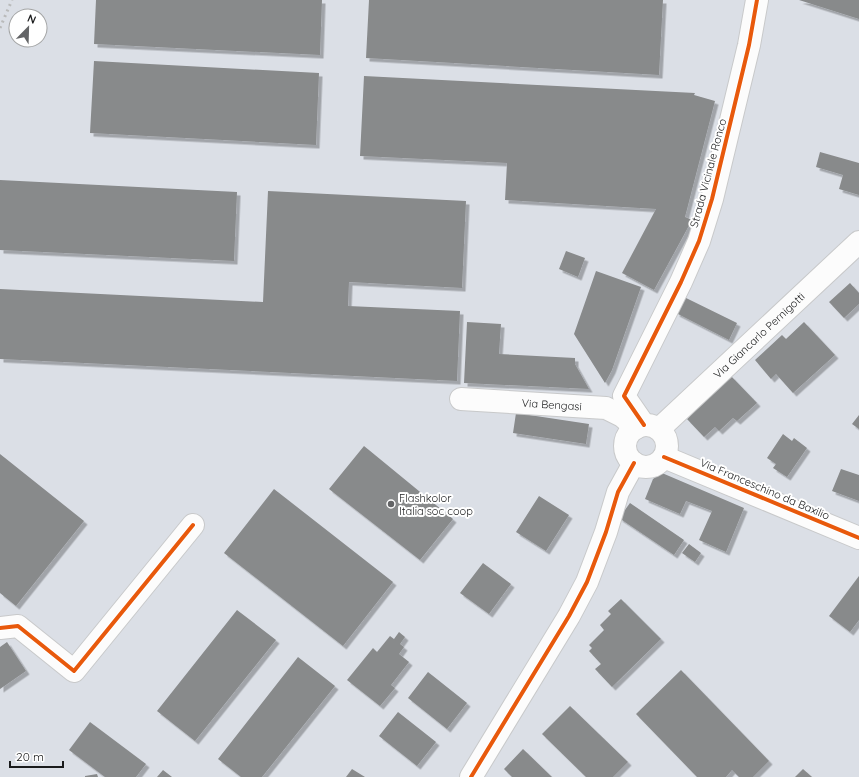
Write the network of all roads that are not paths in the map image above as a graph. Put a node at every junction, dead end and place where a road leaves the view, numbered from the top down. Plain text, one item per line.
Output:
1 (757, 0) edge
2 (859, 242) edge
3 (461, 399) dead end
4 (646, 427) junction
5 (664, 457) junction
6 (634, 463) junction
7 (193, 525) dead end
8 (859, 538) edge
9 (0, 628) edge
10 (471, 777) edge

1 - 4 street, Strada Vicinale Ronco
2 - 4 street, Via Giancarlo Pernigotti
3 - 4 street, Via Bengasi
4 - 5 street
4 - 6 street
5 - 6 street
5 - 8 street, Via Franceschino da Baxilio
6 - 10 street
7 - 9 street

